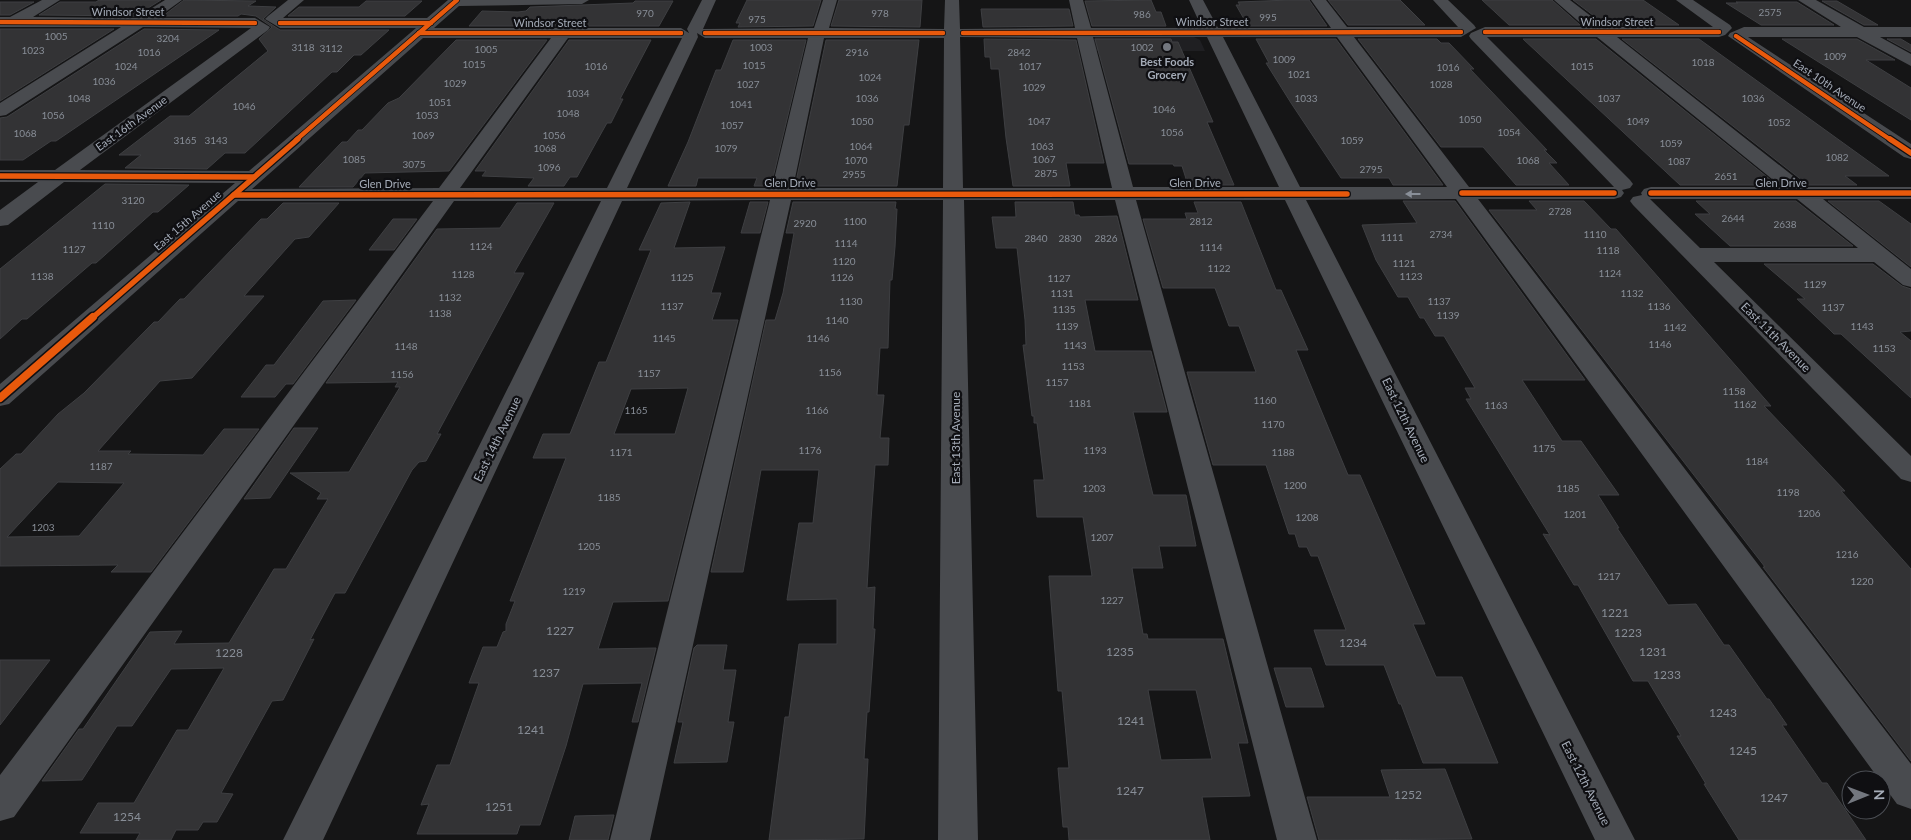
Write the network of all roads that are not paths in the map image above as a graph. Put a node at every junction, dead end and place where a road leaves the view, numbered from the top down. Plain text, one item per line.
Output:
1 (53, 0) edge
2 (175, 0) edge
3 (297, 0) edge
4 (582, 0) edge
5 (708, 0) edge
6 (830, 0) edge
7 (952, 0) edge
8 (1076, 0) edge
9 (1196, 0) edge
10 (1318, 0) edge
11 (1440, 0) edge
12 (1561, 0) edge
13 (1683, 0) edge
14 (1805, 0) edge
15 (456, 1) edge
16 (139, 22) junction
17 (267, 23) junction
18 (4, 24) edge
19 (425, 28) junction
20 (1212, 32) junction
21 (1342, 32) junction
22 (1473, 32) junction
23 (1601, 32) junction
24 (1731, 32) junction
25 (1861, 32) junction
26 (1911, 32) edge
27 (562, 33) junction
28 (693, 33) junction
29 (819, 33) junction
30 (952, 33) junction
31 (1084, 33) junction
32 (1911, 61) edge
33 (0, 111) edge
34 (1911, 153) edge
35 (0, 176) edge
36 (59, 176) junction
37 (254, 178) junction
38 (782, 193) junction
39 (1124, 193) junction
40 (1632, 193) junction
41 (1802, 193) junction
42 (1911, 193) edge
43 (446, 194) junction
44 (616, 194) junction
45 (954, 194) junction
46 (1294, 194) junction
47 (1462, 194) junction
48 (234, 195) junction
49 (0, 220) edge
50 (1695, 255) junction
51 (1880, 255) junction
52 (1911, 280) edge
53 (0, 398) edge
54 (1911, 473) edge
55 (1911, 794) edge
56 (0, 805) edge
57 (302, 840) edge
58 (630, 840) edge
59 (958, 840) edge
60 (1297, 840) edge
61 (1615, 840) edge

1 - 18 street
2 - 16 street
3 - 17 street, East 16th Avenue
4 - 15 street
5 - 28 street, East 14th Avenue
6 - 29 street
7 - 30 street, East 13th Avenue
8 - 31 street
9 - 20 street, East 12th Avenue
10 - 21 street
11 - 22 street, East 11th Avenue
12 - 23 street
13 - 24 street, East 10th Avenue
14 - 25 street
15 - 19 street, East 15th Avenue
16 - 17 street, Windsor Street
16 - 18 street, Windsor Street
16 - 33 street
17 - 19 street, Windsor Street
17 - 36 street, East 16th Avenue
19 - 27 street, Windsor Street
19 - 37 street, East 15th Avenue
20 - 21 street, Windsor Street
20 - 31 street, Windsor Street
20 - 46 street, East 12th Avenue
21 - 22 street, Windsor Street
21 - 47 street
22 - 23 street, Windsor Street
22 - 40 street, East 11th Avenue
23 - 24 street, Windsor Street
23 - 41 street
24 - 25 street, Windsor Street
24 - 34 street, East 10th Avenue
25 - 26 street, Windsor Street
25 - 32 street
27 - 28 street, Windsor Street
27 - 43 street
28 - 29 street, Windsor Street
28 - 44 street, East 14th Avenue
29 - 30 street, Windsor Street
29 - 38 street
30 - 31 street, Windsor Street
30 - 45 street, East 13th Avenue
31 - 39 street
35 - 36 street
36 - 37 street
36 - 49 street, East 16th Avenue
37 - 48 street, East 15th Avenue
38 - 44 street, Glen Drive
38 - 45 street, Glen Drive
38 - 58 street
39 - 45 street, Glen Drive
39 - 46 street, Glen Drive
39 - 60 street
40 - 41 street, Glen Drive
40 - 47 street, Glen Drive
40 - 50 street, East 11th Avenue
41 - 42 street, Glen Drive
41 - 51 street
43 - 44 street, Glen Drive
43 - 48 street, Glen Drive
43 - 56 street
44 - 57 street, East 14th Avenue
45 - 59 street, East 13th Avenue
47 -> 46 street, Glen Drive
46 - 61 street, East 12th Avenue
47 - 55 street
48 - 53 street, East 15th Avenue
50 - 51 street
50 - 54 street, East 11th Avenue
51 - 52 street

